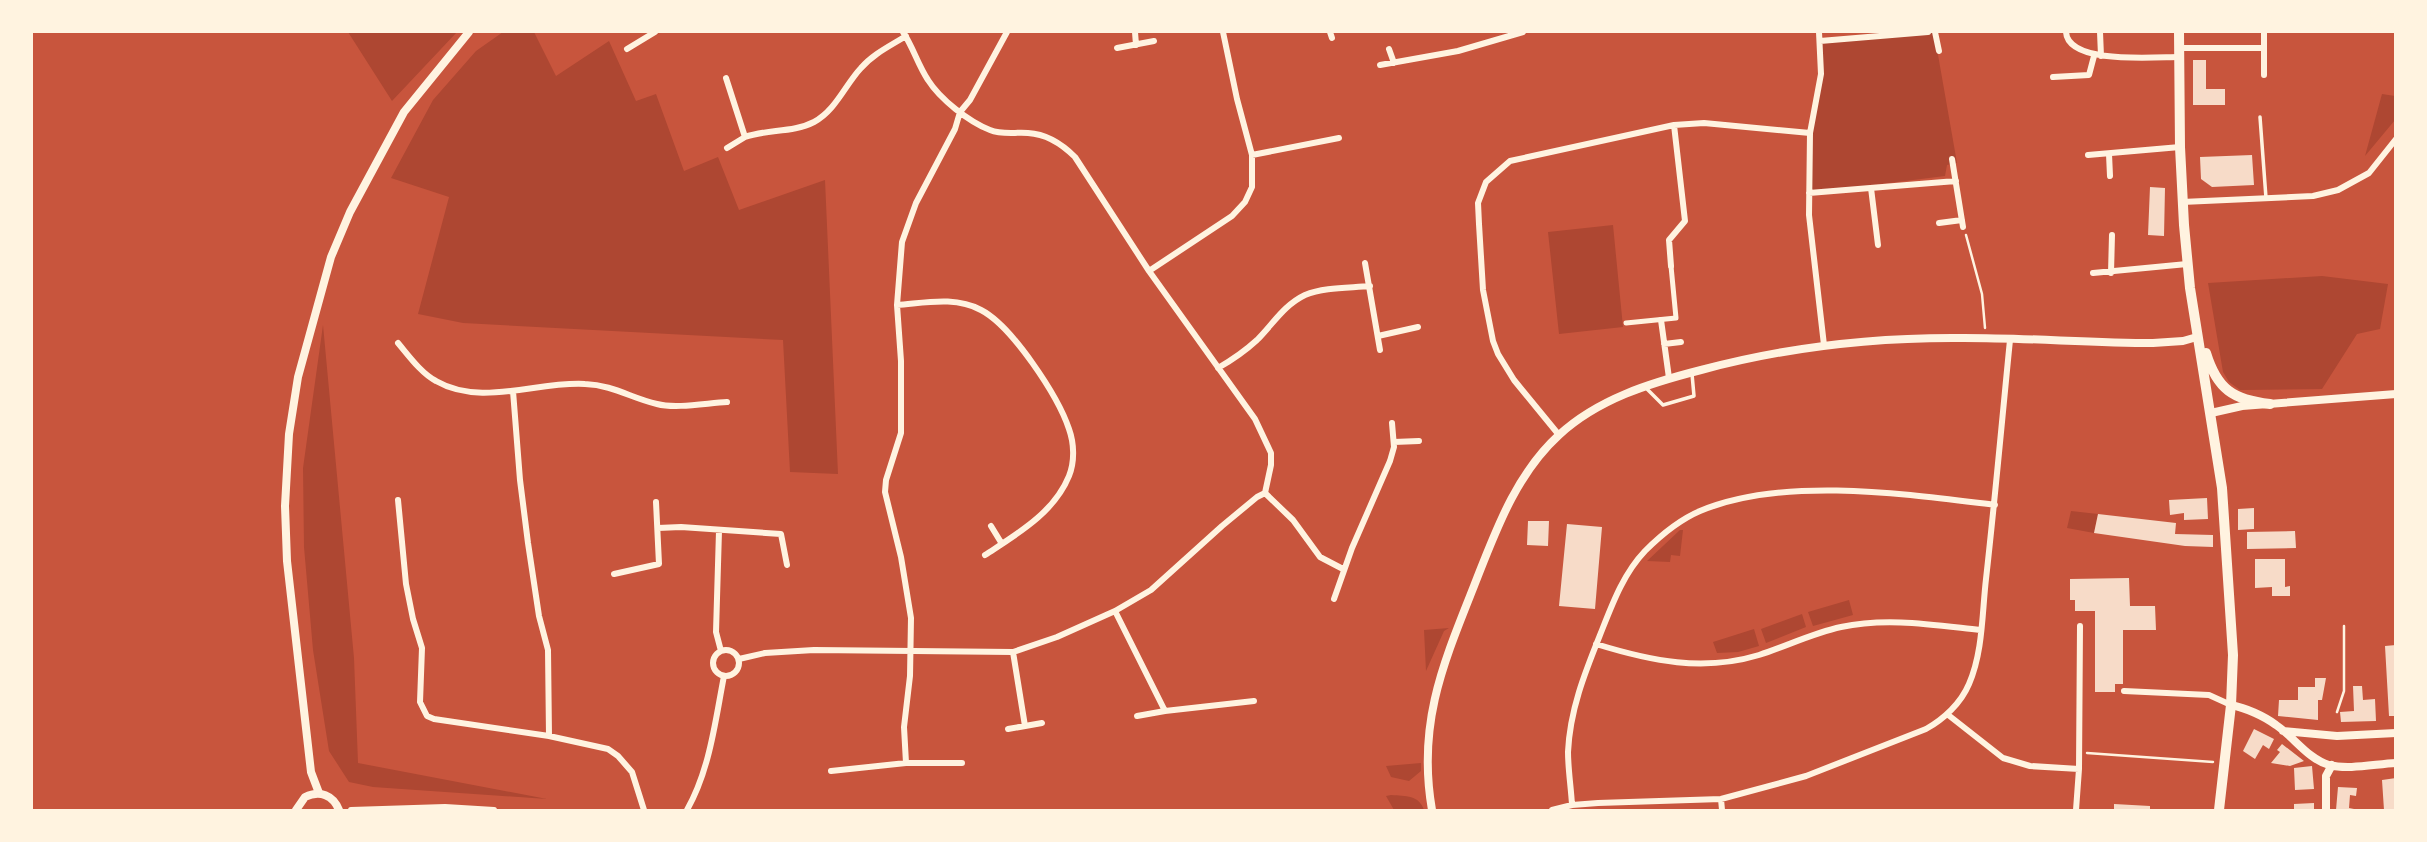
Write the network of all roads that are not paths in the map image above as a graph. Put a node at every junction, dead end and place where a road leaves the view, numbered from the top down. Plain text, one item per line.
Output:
1 (469, 32) edge
2 (655, 32) edge
3 (1007, 32) edge
4 (1135, 32) edge
5 (1223, 32) edge
6 (1523, 32) edge
7 (1819, 32) edge
8 (1928, 32) edge
9 (1935, 32) edge
10 (2066, 32) edge
11 (2100, 32) edge
12 (2179, 32) edge
13 (2264, 32) edge
14 (645, 34) edge
15 (904, 34) edge
16 (1154, 41) dead end
17 (1820, 41) junction
18 (1136, 45) junction
19 (1117, 48) dead end
20 (2264, 48) junction
21 (628, 49) dead end
22 (1389, 49) dead end
23 (1939, 51) dead end
24 (2179, 53) junction
25 (2097, 56) junction
26 (1394, 63) junction
27 (1380, 65) dead end
28 (2264, 75) dead end
29 (726, 78) dead end
30 (2053, 78) dead end
31 (960, 112) junction
32 (2260, 117) dead end
33 (1674, 125) junction
34 (1810, 133) junction
35 (745, 137) junction
36 (1339, 138) dead end
37 (2396, 139) edge
38 (2180, 147) junction
39 (727, 148) dead end
40 (2109, 154) junction
41 (1252, 155) junction
42 (2088, 155) dead end
43 (1952, 159) dead end
44 (2110, 176) dead end
45 (1956, 181) junction
46 (1871, 188) junction
47 (1810, 193) junction
48 (2266, 198) junction
49 (2182, 202) junction
50 (1939, 223) dead end
51 (2112, 234) dead end
52 (1878, 244) dead end
53 (1365, 263) dead end
54 (2187, 264) junction
55 (1671, 266) joint
56 (1149, 271) junction
57 (2092, 273) dead end
58 (2111, 273) junction
59 (1370, 286) junction
60 (897, 305) junction
61 (1661, 320) junction
62 (1626, 323) dead end
63 (1418, 327) dead end
64 (1378, 336) junction
65 (2010, 340) junction
66 (2198, 340) junction
67 (1681, 342) dead end
68 (398, 343) dead end
69 (1664, 344) junction
70 (1824, 345) junction
71 (1380, 350) dead end
72 (1217, 368) junction
73 (1691, 372) junction
74 (1669, 378) junction
75 (1644, 387) junction
76 (513, 391) junction
77 (2396, 394) edge
78 (727, 402) dead end
79 (2270, 404) junction
80 (2210, 412) junction
81 (1392, 424) dead end
82 (1559, 435) junction
83 (1394, 442) junction
84 (1419, 442) dead end
85 (1265, 493) junction
86 (398, 500) dead end
87 (656, 502) dead end
88 (1995, 505) junction
89 (991, 526) dead end
90 (658, 528) junction
91 (719, 531) junction
92 (1002, 544) junction
93 (985, 555) dead end
94 (786, 565) dead end
95 (1343, 569) junction
96 (614, 574) dead end
97 (1334, 599) dead end
98 (1115, 611) junction
99 (2080, 626) dead end
100 (1980, 631) junction
101 (1596, 644) junction
102 (721, 651) junction
103 (909, 652) junction
104 (1013, 652) junction
105 (739, 659) junction
106 (724, 676) junction
107 (2124, 691) dead end
108 (1254, 701) dead end
109 (2231, 705) junction
110 (1165, 711) junction
111 (1947, 714) junction
112 (1137, 716) dead end
113 (1042, 723) dead end
114 (1024, 726) junction
115 (1008, 729) dead end
116 (2283, 731) junction
117 (2396, 733) edge
118 (549, 736) junction
119 (962, 763) dead end
120 (2396, 763) edge
121 (906, 764) junction
122 (2332, 765) junction
123 (2079, 769) junction
124 (831, 771) dead end
125 (319, 793) junction
126 (1721, 799) junction
127 (1572, 805) junction
128 (296, 810) edge
129 (339, 810) edge
130 (351, 810) edge
131 (494, 810) edge
132 (644, 810) edge
133 (687, 810) edge
134 (1432, 810) edge
135 (1552, 810) edge
136 (1722, 810) edge
137 (2077, 810) edge
138 (2219, 810) edge
139 (2326, 810) edge

1 - 125 street
2 - 14 street
3 - 31 street
4 - 18 street
5 - 41 street
6 - 26 street
7 - 17 street
8 - 17 street
9 - 23 street
10 - 25 street
11 - 25 street
12 - 24 main road
13 - 20 street
14 - 21 street
15 - 31 street
15 - 35 street
16 - 18 street
17 - 34 street
18 - 19 street
20 - 24 street
20 - 28 street
22 - 26 street
24 - 25 street
24 - 38 main road
25 - 30 street
26 - 27 street
29 - 35 street
31 - 56 street
31 - 60 street
32 - 48 lane
33 - 34 street
33 - 55 street
33 - 82 street
34 - 47 street
35 - 39 street
36 - 41 street
37 - 48 street
38 - 40 street
38 - 49 main road
40 - 42 street
40 - 44 street
41 - 56 street
43 - 45 street
45 - 46 street
45 - 50 street
46 - 47 street
46 - 52 street
47 - 70 street
48 - 49 street
49 - 54 main road
51 - 58 street
53 - 59 street
54 - 58 street
54 - 66 main road
55 - 61 street
56 - 72 street
57 - 58 street
59 - 64 street
59 - 72 street
60 - 92 street
60 - 103 street
61 - 62 street
61 - 69 street
63 - 64 street
64 - 71 street
65 - 66 street
65 - 70 street
65 - 88 street
66 - 79 main road
66 - 80 main road
67 - 69 street
68 - 76 street
69 - 74 street
70 - 73 street
72 - 85 street
73 - 74 street
73 - 75 lane
74 - 75 street
75 - 82 street
76 - 78 street
76 - 118 street
77 - 79 street
79 - 80 street
80 - 109 main road
81 - 83 street
82 - 134 street
83 - 84 street
83 - 95 street
85 - 95 street
85 - 98 street
86 - 118 street
87 - 90 street
88 - 100 street
88 - 101 street
89 - 92 street
90 - 91 street
90 - 96 street
91 - 94 street
91 - 102 street
92 - 93 street
95 - 97 street
98 - 104 street
98 - 110 street
99 - 123 street
100 - 101 street
100 - 111 street
101 - 127 street
102 - 105 street
102 - 106 street
103 - 104 street
103 - 105 street
103 - 121 street
104 - 114 street
105 - 106 street
106 - 133 street
107 - 109 street
108 - 110 street
109 - 116 street
109 - 138 main road
110 - 112 street
111 - 123 street
111 - 126 street
113 - 114 street
114 - 115 street
116 - 117 street
116 - 122 street
118 - 132 street
119 - 121 street
120 - 122 street
121 - 124 street
122 - 139 street
123 - 137 street
125 - 128 street
125 - 129 street
126 - 127 street
126 - 136 street
127 - 135 street
130 - 131 street

